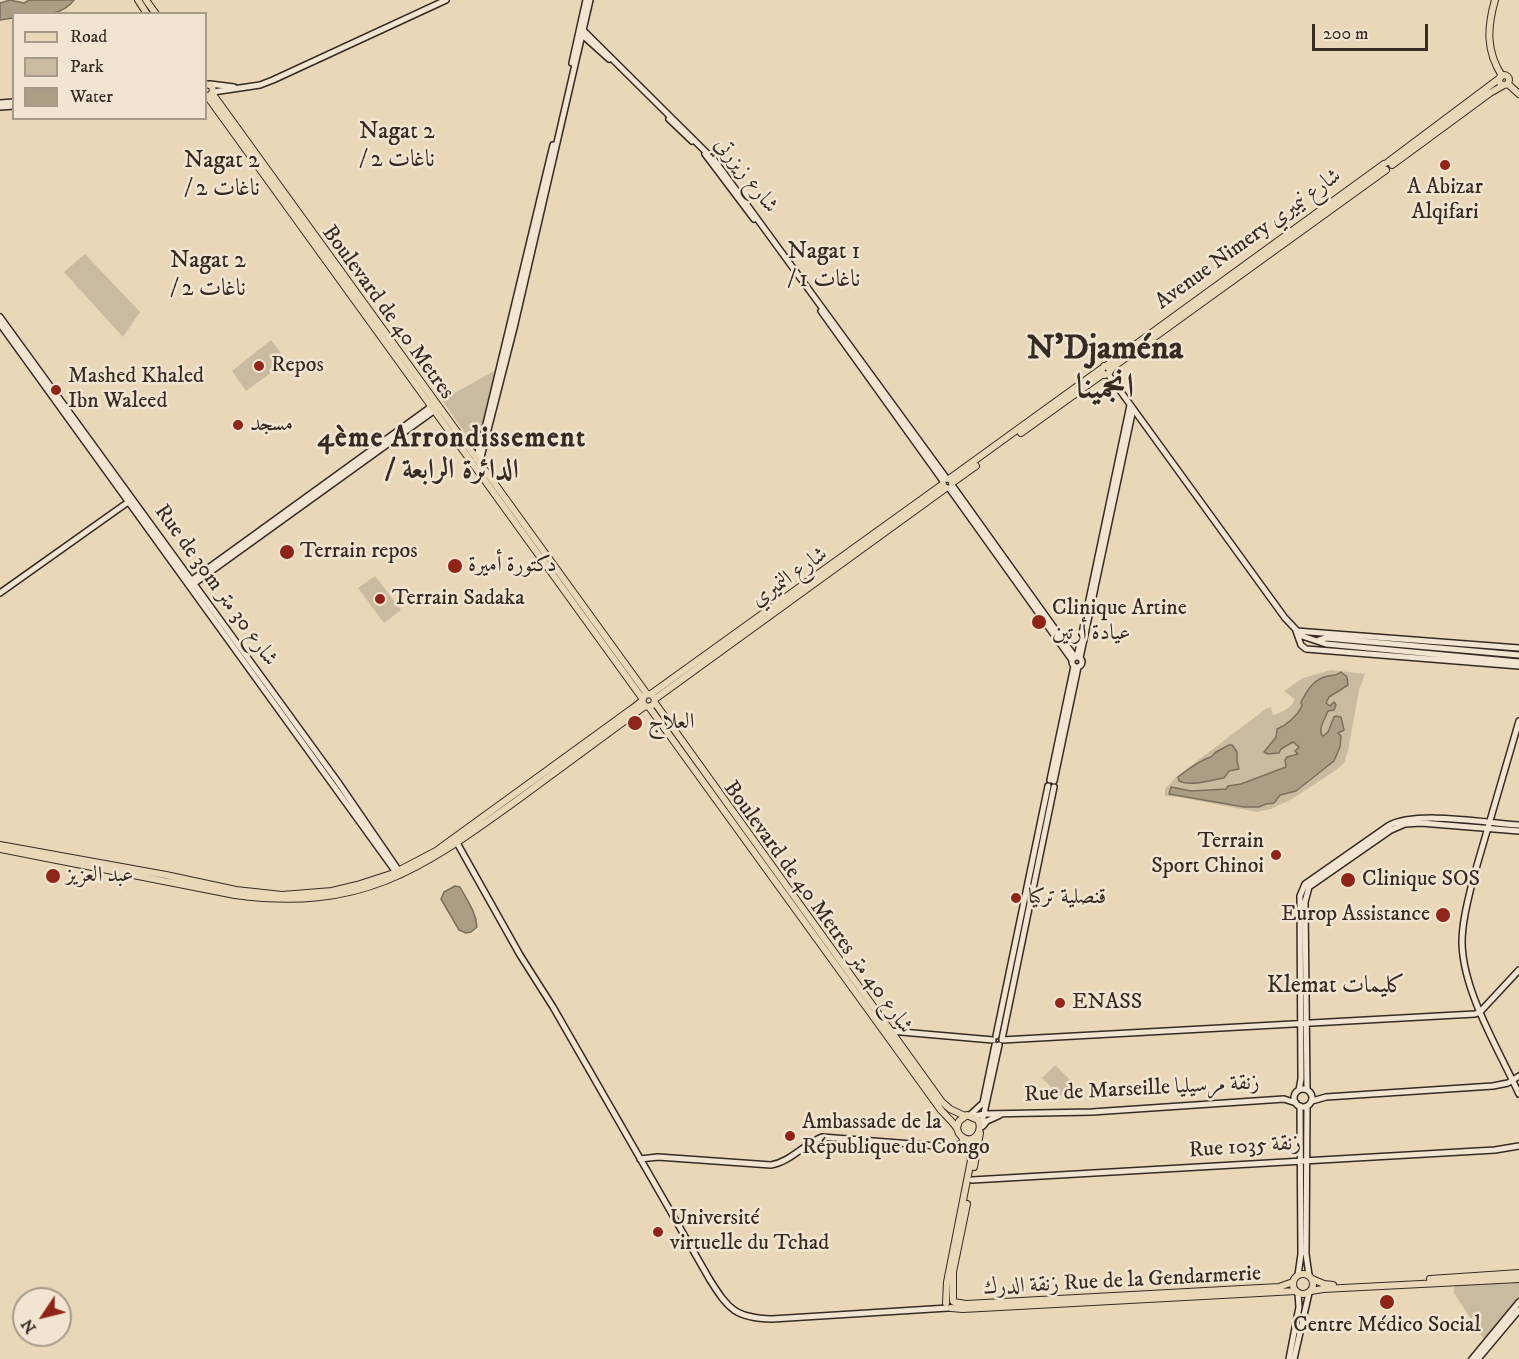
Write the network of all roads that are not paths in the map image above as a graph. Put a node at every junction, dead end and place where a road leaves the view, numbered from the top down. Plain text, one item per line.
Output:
1 (446, 0) edge
2 (588, 0) edge
3 (1495, 0) edge
4 (582, 31) junction
5 (1501, 77) junction
6 (207, 84) edge
7 (1506, 84) junction
8 (239, 87) junction
9 (209, 94) edge
10 (1519, 94) edge
11 (1388, 165) junction
12 (0, 317) edge
13 (0, 324) edge
14 (1106, 371) junction
15 (434, 404) junction
16 (1131, 407) junction
17 (477, 463) junction
18 (948, 483) junction
19 (130, 500) junction
20 (191, 583) junction
21 (0, 593) edge
22 (1296, 631) junction
23 (1318, 640) junction
24 (1519, 648) edge
25 (1519, 655) edge
26 (1076, 661) junction
27 (1519, 664) edge
28 (648, 700) junction
29 (1519, 721) edge
30 (1519, 825) edge
31 (1489, 826) junction
32 (1519, 831) edge
33 (456, 841) junction
34 (0, 847) edge
35 (399, 874) junction
36 (1519, 970) edge
37 (1480, 1012) junction
38 (1303, 1023) junction
39 (889, 1032) junction
40 (998, 1041) junction
41 (1519, 1076) edge
42 (1513, 1080) junction
43 (1298, 1091) junction
44 (1309, 1091) junction
45 (1519, 1094) edge
46 (1326, 1097) junction
47 (1284, 1099) junction
48 (1304, 1104) junction
49 (985, 1114) junction
50 (1002, 1115) junction
51 (969, 1116) junction
52 (980, 1130) junction
53 (958, 1131) junction
54 (964, 1141) junction
55 (1519, 1146) edge
56 (640, 1159) junction
57 (1303, 1161) junction
58 (972, 1180) junction
59 (1519, 1273) edge
60 (1298, 1275) junction
61 (1311, 1277) junction
62 (1519, 1279) edge
63 (1293, 1282) junction
64 (1297, 1292) junction
65 (1310, 1292) junction
66 (1519, 1302) edge
67 (951, 1304) junction
68 (1519, 1310) edge
69 (1295, 1342) junction
70 (1292, 1357) edge
71 (1472, 1359) edge
72 (1478, 1359) edge

1 - 8 street
2 - 4 street
3 - 5 main road
4 - 17 street
4 - 18 street, شارع زيزرتي
5 - 7 main road
5 - 11 main road, Avenue Nimery شارع نيميري
6 - 8 street
6 - 9 main road, Boulevard de 40 Metres
7 - 10 main road
7 - 11 main road, Avenue Nimery شارع نيميري
8 - 9 street
9 - 15 main road, Boulevard de 40 Metres
11 - 14 main road, Avenue Nimery شارع نيميري
12 - 19 street, Rue de 30m شارع 30 متر
13 - 19 street, Rue de 30m شارع 30 متر
14 - 16 street
14 - 18 main road, Avenue Nimery شارع نيميري
15 - 17 main road, Boulevard de 40 Metres
15 - 20 street
16 - 22 street
16 - 26 street
17 - 28 main road, Boulevard de 40 Metres
18 - 26 street, شارع زيزرتي
18 - 28 main road, شارع النميري
19 - 20 street, Rue de 30m شارع 30 متر
19 - 21 street
20 - 35 street, Rue de 30m شارع 30 متر
22 - 23 street
22 - 24 street
22 - 27 street
23 - 25 street
23 - 27 street
26 - 40 street
28 - 33 main road, شارع النميري
28 - 39 main road, Boulevard de 40 Metres شارع 40 متر
29 - 31 street
30 - 31 street
31 - 32 street
31 - 37 street
31 - 38 street
33 - 35 main road, شارع النميري
33 - 56 street
34 - 35 main road, شارع النميري
36 - 37 street
37 - 38 street
37 - 42 street
38 - 40 street
38 - 43 street
38 - 44 street
39 - 40 street
39 - 51 main road, Boulevard de 40 Metres شارع 40 متر
39 - 53 main road, Boulevard de 40 Metres شارع 40 متر
40 - 49 street
40 - 51 street
41 - 42 street
42 - 45 street
42 - 46 street
43 - 44 street
43 - 47 street, Rue de Marseille زنقة مرسيليا
43 - 48 street
44 - 46 street
44 - 48 street
46 - 48 street
47 - 48 street, Rue de Marseille زنقة مرسيليا
47 - 50 street, Rue de Marseille زنقة مرسيليا
48 - 57 street
49 - 50 street, Rue de Marseille زنقة مرسيليا
49 - 51 street, Rue de Marseille زنقة مرسيليا
49 - 52 street
50 - 52 street, Rue de Marseille زنقة مرسيليا
51 - 52 main road
51 - 53 main road
52 - 53 main road
52 - 58 main road
53 - 54 main road, Boulevard de 40 Metres شارع 40 متر
54 - 56 street
54 - 67 main road, Boulevard de 40 Metres شارع 40 متر
55 - 57 street, Rue 1035 زنقة
56 - 67 street
57 - 58 street, Rue 1035 زنقة
57 - 60 street
57 - 61 street
58 - 67 main road
59 - 61 main road
60 - 61 main road
60 - 63 main road
61 - 65 main road
62 - 65 main road
63 - 64 main road
63 - 67 main road, زنقة الدرك Rue de la Gendarmerie
64 - 65 main road
64 - 67 main road, زنقة الدرك Rue de la Gendarmerie
64 - 69 street
65 - 69 street
66 - 71 street
68 - 72 street
69 - 70 street

